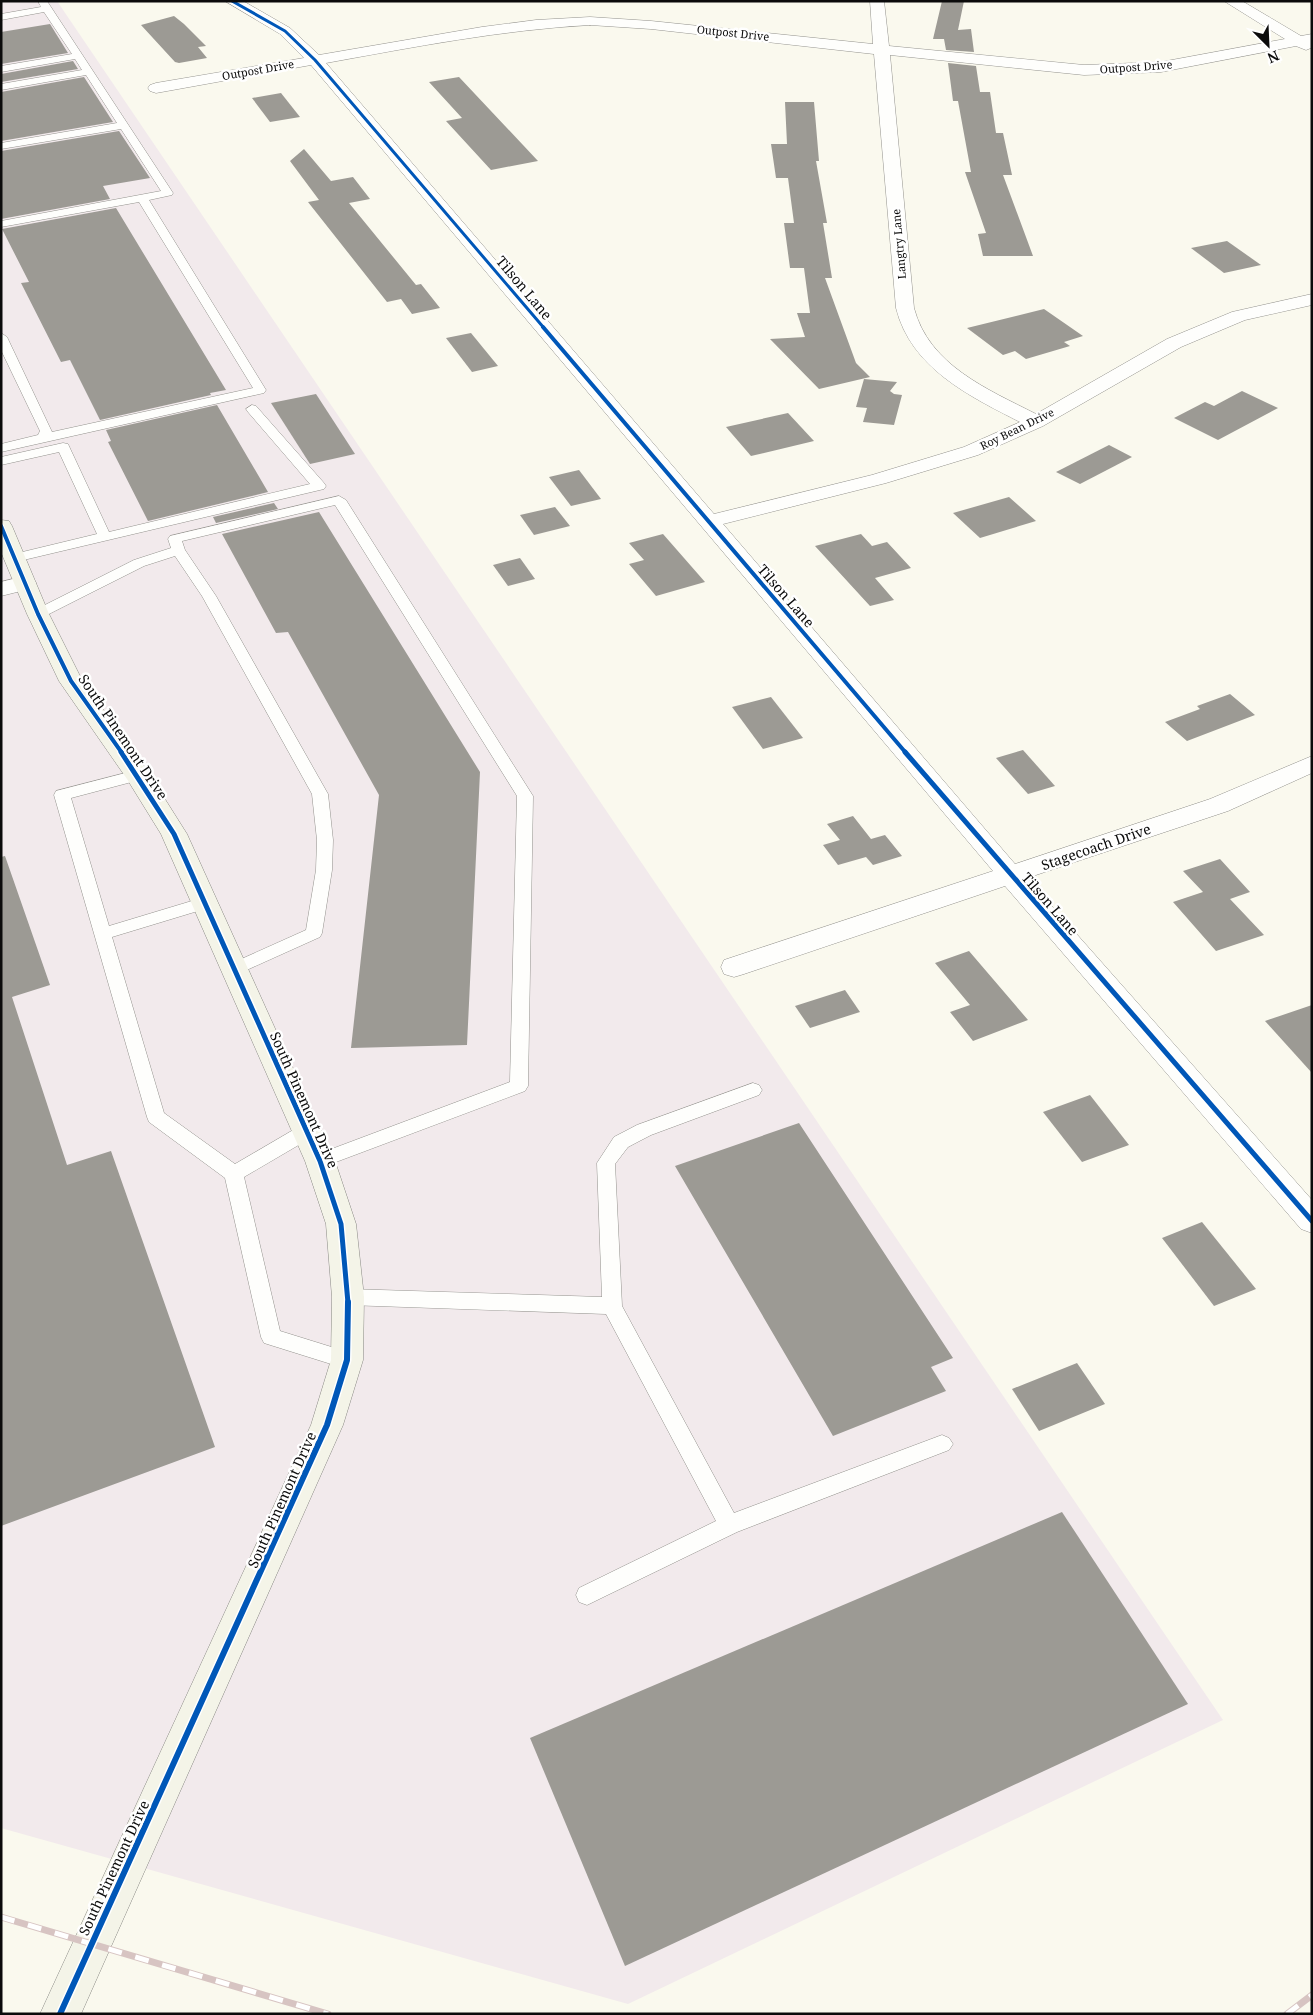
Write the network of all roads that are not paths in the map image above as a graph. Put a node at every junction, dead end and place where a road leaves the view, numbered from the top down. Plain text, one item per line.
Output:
1 (232, 1) edge
2 (877, 1) edge
3 (1231, 1) edge
4 (44, 5) edge
5 (1, 17) edge
6 (1305, 39) edge
7 (1312, 48) edge
8 (880, 49) junction
9 (78, 56) junction
10 (316, 60) junction
11 (1, 69) edge
12 (89, 72) junction
13 (1, 87) edge
14 (156, 88) dead end
15 (124, 125) junction
16 (1, 146) edge
17 (142, 198) junction
18 (1, 224) edge
19 (1312, 298) edge
20 (1, 336) edge
21 (252, 409) dead end
22 (1036, 422) junction
23 (44, 438) junction
24 (1, 448) edge
25 (1, 461) edge
26 (708, 522) junction
27 (1, 526) edge
28 (105, 538) junction
29 (178, 550) junction
30 (15, 558) junction
31 (25, 583) junction
32 (1, 589) edge
33 (38, 614) junction
34 (1312, 764) edge
35 (137, 775) junction
36 (1010, 876) junction
37 (205, 903) junction
38 (103, 934) junction
39 (734, 967) dead end
40 (234, 969) junction
41 (754, 1090) dead end
42 (306, 1131) junction
43 (320, 1161) junction
44 (234, 1174) junction
45 (1312, 1220) edge
46 (348, 1297) junction
47 (612, 1306) junction
48 (347, 1360) junction
49 (942, 1444) dead end
50 (728, 1525) junction
51 (587, 1595) dead end
52 (60, 2014) edge

1 - 10 street, Tilson Lane
2 - 8 street, Langtry Lane
3 - 6 street
4 - 5 lane
4 - 9 lane
6 - 7 street
6 - 8 street, Outpost Drive
8 - 10 street, Outpost Drive
8 - 22 street, Langtry Lane
9 - 11 lane
9 - 12 lane
10 - 14 street, Outpost Drive
10 - 26 street, Tilson Lane
12 - 13 lane
12 - 15 lane
15 - 16 lane
15 - 17 lane
17 - 18 lane
17 - 23 lane
19 - 22 street, Roy Bean Drive
20 - 23 lane
21 - 28 lane
22 - 26 street, Roy Bean Drive
23 - 24 lane
25 - 28 lane
26 - 36 street, Tilson Lane
27 - 30 street, South Pinemont Drive
28 - 30 lane
29 - 33 lane
29 - 40 lane
29 - 43 lane
30 - 31 street, South Pinemont Drive
31 - 32 street
31 - 33 street, South Pinemont Drive
33 - 35 street, South Pinemont Drive
34 - 36 street, Stagecoach Drive
35 - 37 street, South Pinemont Drive
35 - 38 lane
36 - 39 street, Stagecoach Drive
36 - 45 street, Tilson Lane
37 - 38 lane
37 - 40 street, South Pinemont Drive
38 - 44 lane
40 - 42 street, South Pinemont Drive
41 - 47 lane
42 - 43 street, South Pinemont Drive
42 - 44 lane
43 - 46 street, South Pinemont Drive
44 - 48 lane
46 - 47 lane
46 - 48 street, South Pinemont Drive
47 - 50 lane
48 - 52 street, South Pinemont Drive
49 - 50 lane
50 - 51 lane

